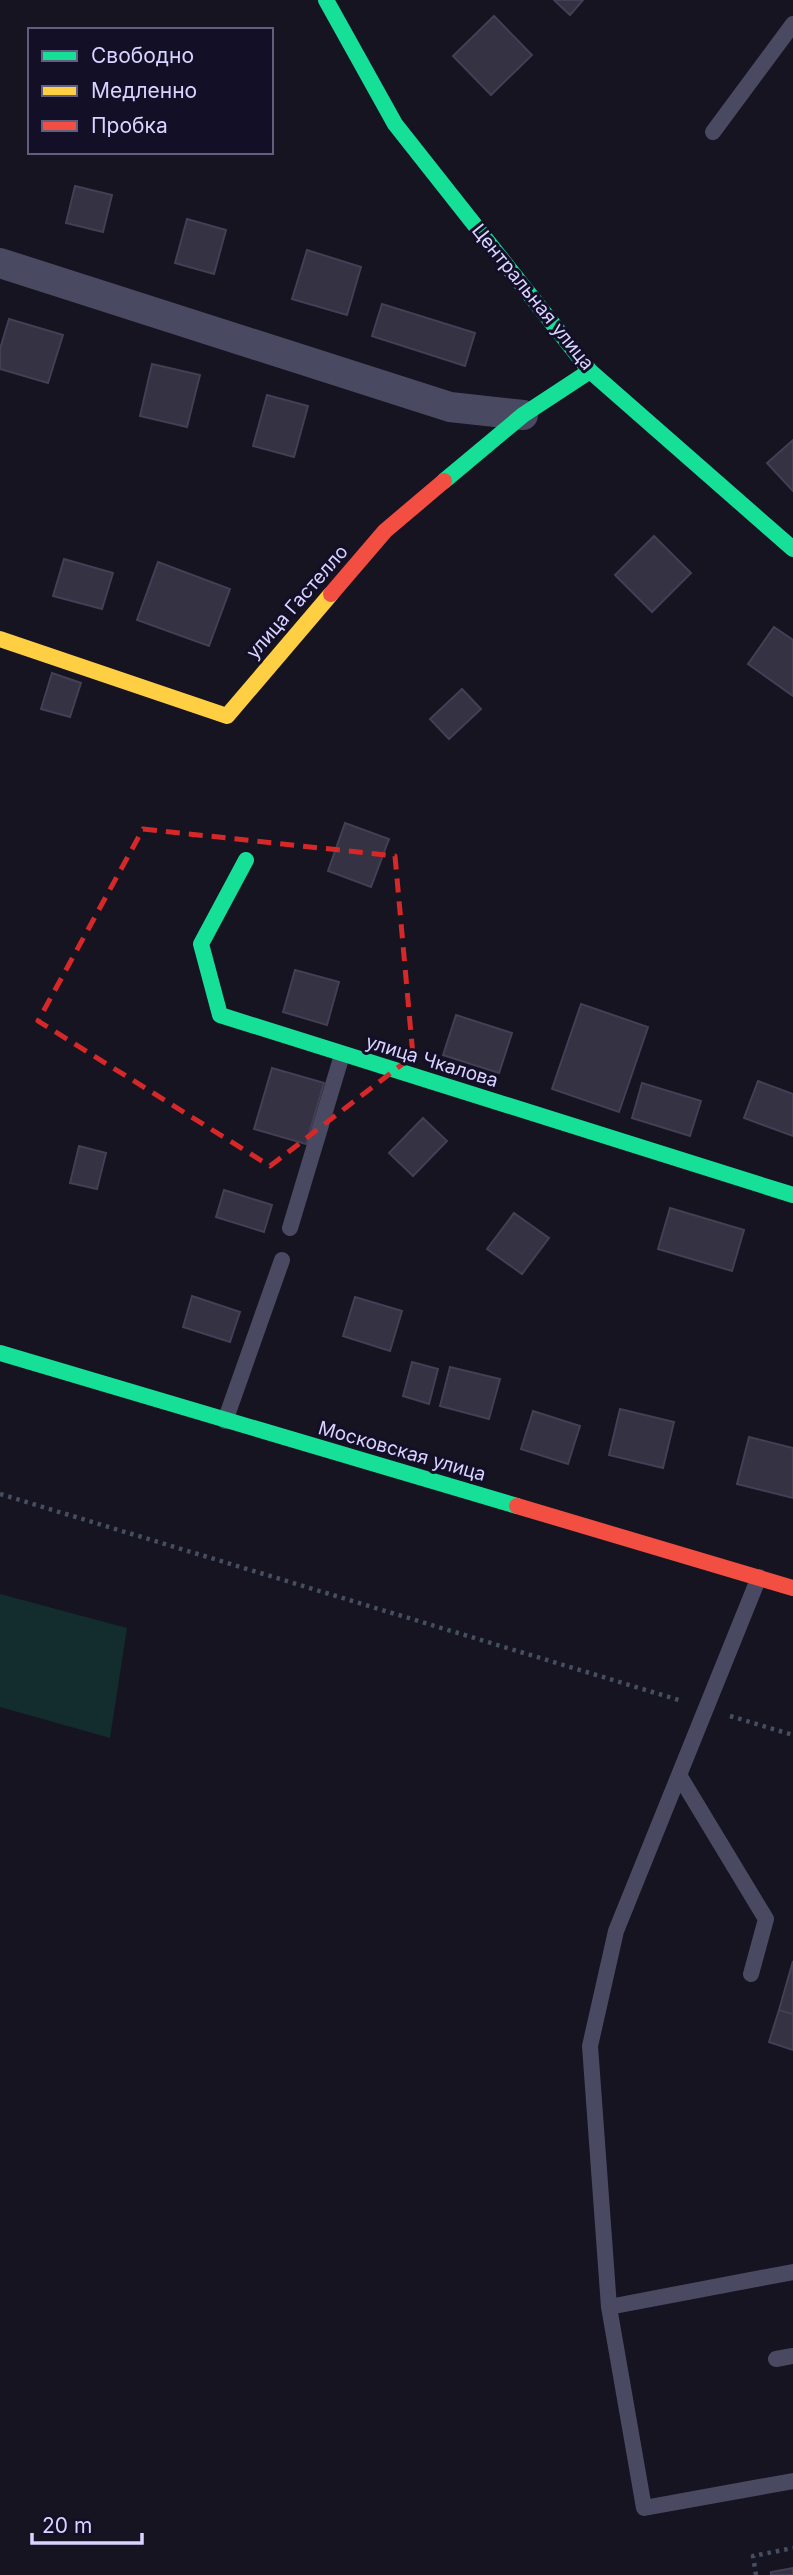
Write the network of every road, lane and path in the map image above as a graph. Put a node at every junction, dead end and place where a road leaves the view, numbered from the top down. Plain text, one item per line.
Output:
1 (326, 0) edge
2 (793, 24) edge
3 (713, 132) dead end
4 (0, 262) edge
5 (590, 371) junction
6 (523, 415) junction
7 (793, 550) edge
8 (0, 639) edge
9 (246, 860) dead end
10 (342, 1055) junction
11 (793, 1195) edge
12 (289, 1228) dead end
13 (282, 1260) dead end
14 (0, 1353) edge
15 (225, 1421) junction
16 (0, 1494) edge
17 (759, 1577) junction
18 (793, 1588) edge
19 (706, 1708) junction
20 (793, 1735) edge
21 (679, 1775) junction
22 (751, 1974) dead end
23 (793, 2272) edge
24 (609, 2307) junction
25 (793, 2356) edge
26 (776, 2359) dead end
27 (793, 2482) edge
28 (793, 2548) edge
29 (756, 2575) edge

1 - 5 street, Центральная улица
2 - 3 lane
4 - 6 street
5 - 6 street, улица Гастелло
5 - 7 street, Центральная улица
6 - 8 street, улица Гастелло
9 - 10 street, улица Чкалова
10 - 11 street, улица Чкалова
10 - 12 lane
13 - 15 lane
14 - 15 street, Московская улица
15 - 17 street, Московская улица
16 - 19 path
17 - 18 street, Московская улица
17 - 19 lane
19 - 20 path
19 - 21 lane
21 - 22 lane
21 - 24 lane
23 - 24 lane
24 - 27 lane
25 - 26 lane
28 - 29 path

